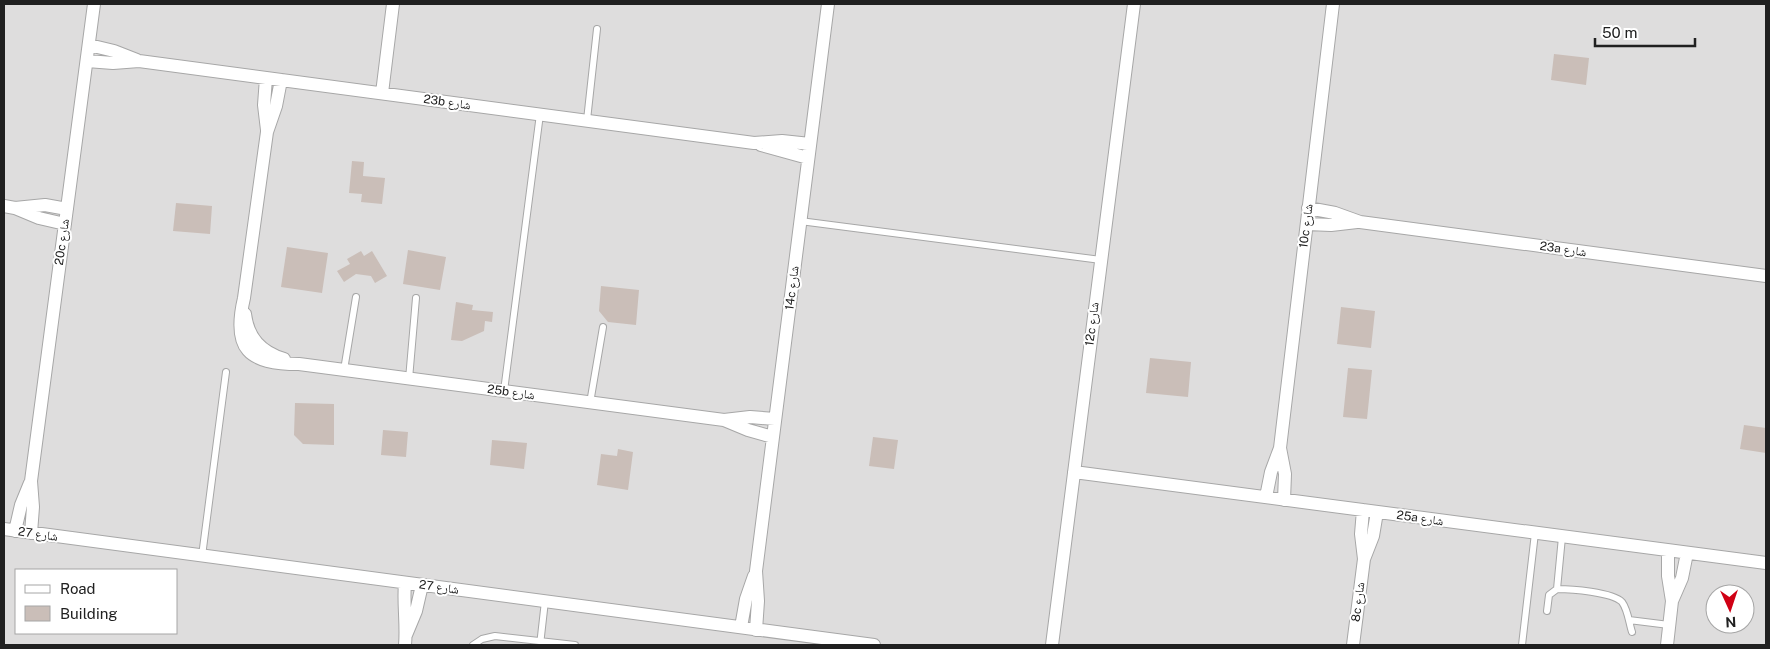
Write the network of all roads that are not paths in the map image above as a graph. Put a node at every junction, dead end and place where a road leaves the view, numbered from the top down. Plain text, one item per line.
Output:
1 (94, 4) edge
2 (393, 4) edge
3 (828, 4) edge
4 (1134, 4) edge
5 (1333, 4) edge
6 (597, 29) dead end
7 (88, 45) junction
8 (86, 61) junction
9 (139, 61) junction
10 (266, 78) junction
11 (281, 80) junction
12 (382, 93) junction
13 (540, 114) junction
14 (587, 120) junction
15 (267, 132) junction
16 (754, 143) junction
17 (810, 144) junction
18 (808, 158) junction
19 (9, 207) edge
20 (1308, 208) junction
21 (67, 209) junction
22 (800, 221) junction
23 (1360, 222) junction
24 (65, 224) junction
25 (1307, 224) junction
26 (1101, 260) junction
27 (1766, 276) edge
28 (356, 297) dead end
29 (416, 298) dead end
30 (603, 327) dead end
31 (344, 370) junction
32 (226, 372) dead end
33 (410, 379) junction
34 (504, 391) junction
35 (590, 403) junction
36 (775, 419) junction
37 (724, 420) junction
38 (773, 437) junction
39 (1280, 448) junction
40 (1074, 472) junction
41 (31, 481) junction
42 (1266, 497) junction
43 (1284, 500) junction
44 (1363, 510) junction
45 (1377, 512) junction
46 (9, 530) edge
47 (31, 533) junction
48 (1535, 533) junction
49 (1562, 536) junction
50 (1668, 550) junction
51 (1686, 553) junction
52 (202, 556) junction
53 (1364, 559) junction
54 (1766, 563) edge
55 (756, 572) junction
56 (405, 583) junction
57 (422, 585) junction
58 (1557, 589) junction
59 (545, 601) junction
60 (1672, 601) junction
61 (1547, 611) dead end
62 (1628, 620) junction
63 (1669, 626) junction
64 (741, 627) junction
65 (756, 630) junction
66 (1632, 632) dead end
67 (405, 640) edge
68 (541, 643) edge
69 (474, 645) edge
70 (575, 645) edge
71 (874, 645) edge
72 (1052, 645) edge
73 (1353, 645) edge
74 (1522, 645) edge
75 (1667, 645) edge

1 - 7 street, 20c شارع
2 - 12 street
3 - 17 street, 14c شارع
4 - 26 street, 12c شارع
5 - 20 street, 10c شارع
6 - 14 lane
7 - 8 street, 20c شارع
7 - 9 street, 23b شارع
8 - 9 street, 23b شارع
8 - 21 street, 20c شارع
9 - 10 street, 23b شارع
10 - 11 street, 23b شارع
10 - 15 street, 25b شارع
11 - 12 street, 23b شارع
11 - 15 street, 25b شارع
12 - 13 street, 23b شارع
13 - 14 street, 23b شارع
13 - 34 lane
14 - 16 street, 23b شارع
15 - 31 street, 25b شارع
16 - 17 street, 23b شارع
16 - 18 street, 23b شارع
17 - 18 street, 14c شارع
18 - 22 street, 14c شارع
19 - 21 street
19 - 24 street
20 - 23 street, 23a شارع
20 - 25 street, 10c شارع
21 - 24 street, 20c شارع
22 - 26 lane
22 - 36 street, 14c شارع
23 - 25 street, 23a شارع
23 - 27 street, 23a شارع
24 - 41 street, 20c شارع
25 - 39 street, 10c شارع
26 - 40 street, 12c شارع
28 - 31 lane
29 - 33 lane
30 - 35 lane
31 - 33 street, 25b شارع
32 - 52 lane
33 - 34 street, 25b شارع
34 - 35 street, 25b شارع
35 - 37 street, 25b شارع
36 - 37 street, 25b شارع
36 - 38 street, 14c شارع
37 - 38 street, 25b شارع
38 - 55 street, 14c شارع
39 - 42 street, 10c شارع
39 - 43 street, 10c شارع
40 - 42 street, 25a شارع
40 - 72 street, 12c شارع
41 - 46 street, 20c شارع
41 - 47 street, 20c شارع
42 - 43 street, 25a شارع
43 - 44 street, 25a شارع
44 - 45 street, 25a شارع
44 - 53 street, 8c شارع
45 - 48 street, 25a شارع
45 - 53 street, 8c شارع
46 - 47 street, شارع 27
47 - 52 street, شارع 27
48 - 49 street, 25a شارع
48 - 74 lane
49 - 50 street, 25a شارع
49 - 58 lane
50 - 51 street, 25a شارع
50 - 60 street
51 - 54 street, 25a شارع
51 - 60 street
52 - 56 street, شارع 27
53 - 73 street, 8c شارع
55 - 64 street, 14c شارع
55 - 65 street, 14c شارع
56 - 57 street, شارع 27
56 - 67 street
57 - 59 street, شارع 27
57 - 67 street
58 - 61 lane
58 - 62 lane
59 - 64 street, شارع 27
59 - 68 lane
60 - 63 street
62 - 63 lane
62 - 66 lane
63 - 75 street
64 - 65 street, شارع 27
65 - 71 street, شارع 27
68 - 69 lane
68 - 70 lane

